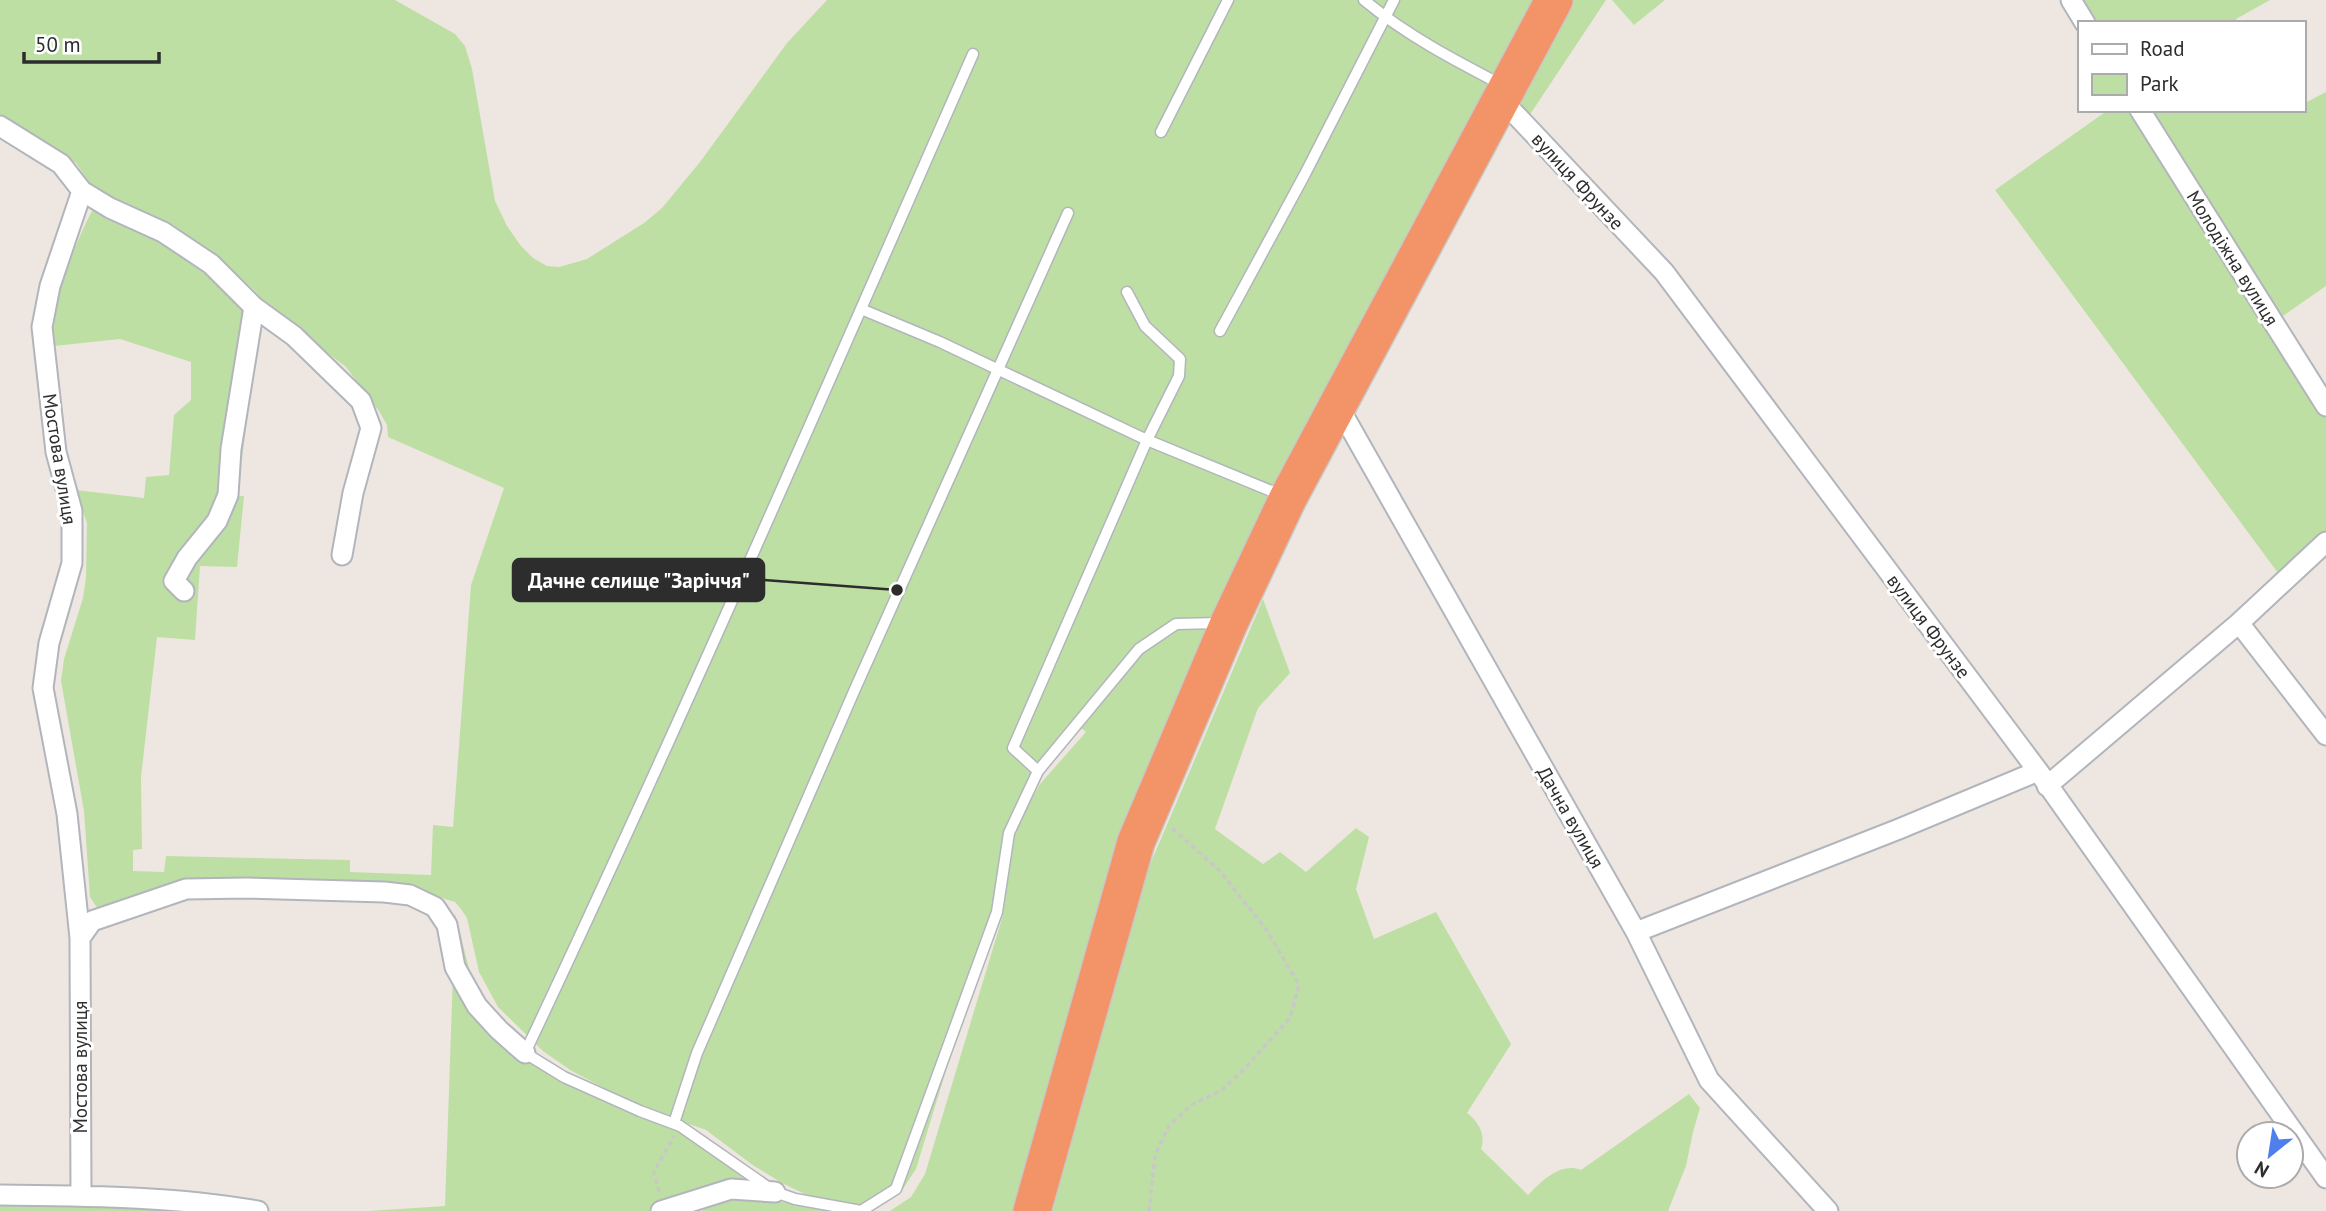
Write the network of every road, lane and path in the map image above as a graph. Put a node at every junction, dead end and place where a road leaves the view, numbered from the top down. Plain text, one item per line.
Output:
1 (1228, 0) edge
2 (1364, 0) edge
3 (1394, 0) edge
4 (1554, 0) edge
5 (2071, 0) edge
6 (1385, 18) junction
7 (2084, 21) edge
8 (973, 54) dead end
9 (1503, 93) junction
10 (2141, 112) edge
11 (0, 126) edge
12 (1161, 132) dead end
13 (82, 191) junction
14 (1068, 212) dead end
15 (1127, 292) dead end
16 (254, 307) junction
17 (861, 309) junction
18 (1220, 331) dead end
19 (998, 369) junction
20 (1337, 404) junction
21 (2326, 406) edge
22 (1146, 440) junction
23 (1287, 498) junction
24 (2326, 542) edge
25 (342, 555) dead end
26 (184, 591) dead end
27 (1229, 623) junction
28 (2239, 623) junction
29 (2326, 735) edge
30 (1038, 771) junction
31 (2042, 778) junction
32 (1150, 807) junction
33 (1636, 932) junction
34 (80, 938) junction
35 (525, 1053) junction
36 (677, 1125) junction
37 (2326, 1178) edge
38 (775, 1192) junction
39 (0, 1195) edge
40 (81, 1196) junction
41 (258, 1211) edge
42 (662, 1211) edge
43 (1032, 1211) edge
44 (1149, 1211) edge
45 (1828, 1211) edge

1 - 12 lane
2 - 6 lane
3 - 6 lane
4 - 9 highway
5 - 7 street
6 - 9 lane
6 - 18 lane
8 - 17 lane
9 - 20 highway
9 - 31 street, вулиця Фрунзе
10 - 21 street, Молодіжна вулиця
11 - 13 street
13 - 16 street
13 - 34 street, Мостова вулиця
14 - 19 lane
15 - 22 lane
16 - 25 street
16 - 26 street
17 - 19 lane
17 - 35 lane
19 - 22 lane
19 - 36 lane
20 - 23 highway
20 - 33 street, Дачна вулиця
22 - 23 lane
22 - 30 lane
23 - 27 highway
24 - 28 street
27 - 30 lane
27 - 32 highway
28 - 29 street
28 - 31 street
30 - 38 lane
31 - 33 street
31 - 37 street, вулиця Фрунзе
32 - 43 highway
32 - 44 path
33 - 45 street, Дачна вулиця
34 - 35 street
34 - 40 street, Мостова вулиця
35 - 36 lane
36 - 38 lane
36 - 42 path
38 - 42 street
39 - 40 street
40 - 41 street

